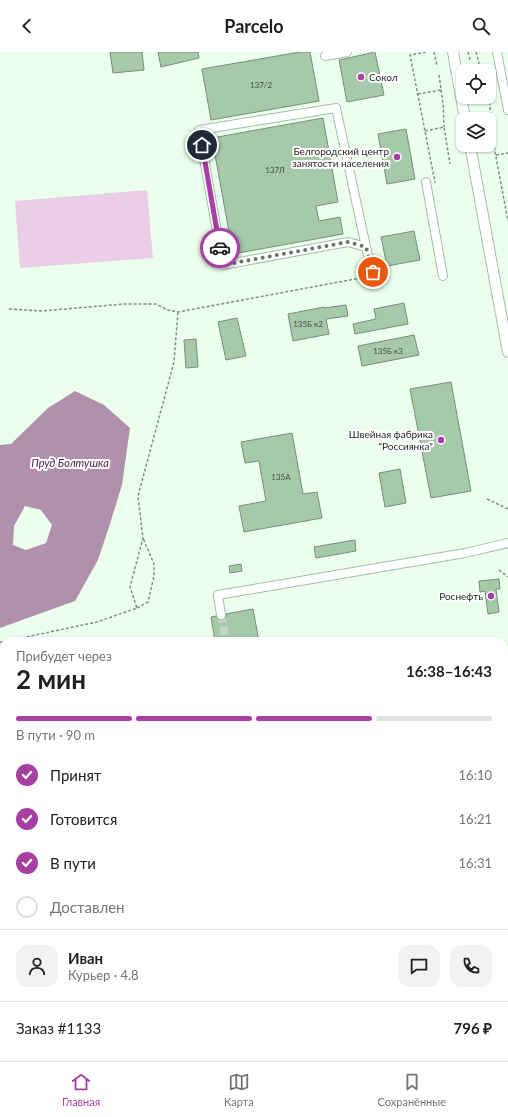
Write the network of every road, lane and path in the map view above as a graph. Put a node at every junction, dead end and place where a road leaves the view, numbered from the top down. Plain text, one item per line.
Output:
1 (347, 52) edge
2 (426, 52) edge
3 (434, 52) edge
4 (453, 52) edge
5 (468, 52) edge
6 (476, 52) edge
7 (497, 52) edge
8 (325, 56) dead end
9 (470, 60) dead end
10 (479, 64) edge
11 (437, 66) dead end
12 (439, 75) dead end
13 (441, 90) junction
14 (418, 94) junction
15 (490, 104) edge
16 (508, 110) edge
17 (464, 112) edge
18 (444, 127) junction
19 (425, 131) junction
20 (471, 152) edge
21 (508, 152) edge
22 (496, 155) junction
23 (450, 164) dead end
24 (426, 183) joint
25 (508, 221) edge
26 (366, 247) junction
27 (443, 276) dead end
28 (374, 277) joint
29 (9, 309) dead end
30 (178, 312) junction
31 (508, 352) edge
32 (487, 499) dead end
33 (508, 509) edge
34 (143, 538) junction
35 (508, 544) edge
36 (499, 570) dead end
37 (508, 577) edge
38 (137, 608) junction
39 (221, 615) tunnel mouth
40 (26, 637) edge

1 - 8 street
2 - 14 path
3 - 11 path
4 - 17 main road
5 - 9 path
6 - 10 path
7 - 16 street
12 - 13 path
13 - 14 path
13 - 18 path
14 - 19 path
15 - 22 path
18 - 19 path
18 - 23 path
19 - 24 path
20 - 31 main road
21 - 22 path
22 - 25 path
24 - 27 street
26 - 26 street
26 - 28 street
28 - 30 path
29 - 30 path
30 - 34 path
32 - 33 path
34 - 38 path
34 - 38 path
35 - 39 street
36 - 37 path
38 - 40 path

